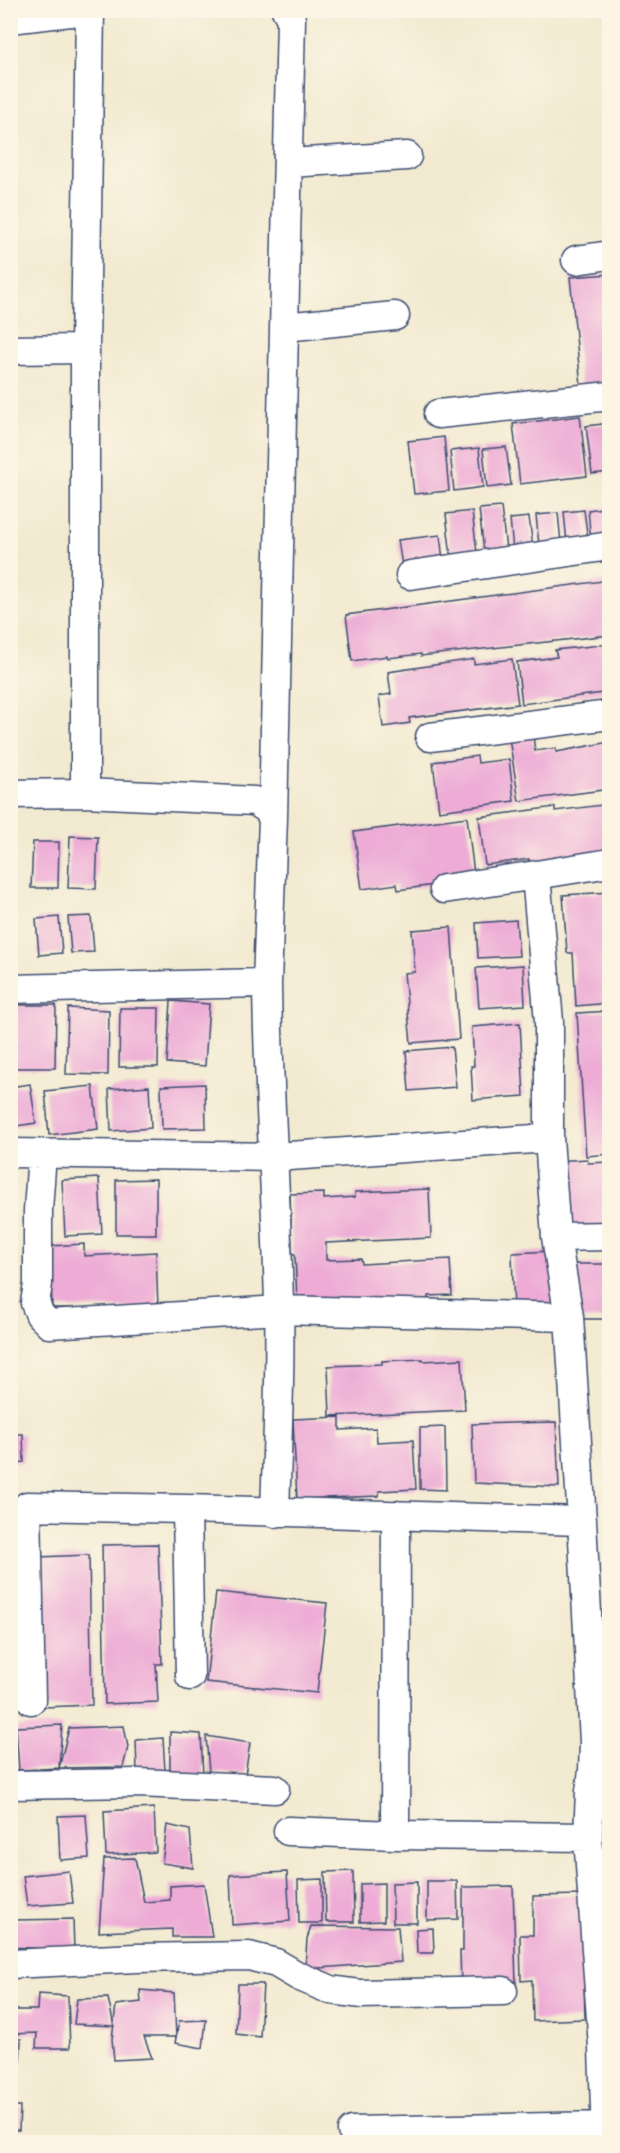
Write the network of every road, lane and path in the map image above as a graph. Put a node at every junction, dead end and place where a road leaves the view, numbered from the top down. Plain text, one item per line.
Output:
1 (89, 10) edge
2 (286, 10) edge
3 (10, 18) edge
4 (407, 156) dead end
5 (288, 163) junction
6 (609, 255) edge
7 (576, 260) dead end
8 (395, 316) dead end
9 (284, 327) junction
10 (85, 349) junction
11 (10, 350) edge
12 (609, 396) edge
13 (438, 414) dead end
14 (609, 546) edge
15 (410, 575) dead end
16 (609, 716) edge
17 (430, 737) dead end
18 (85, 793) junction
19 (10, 794) edge
20 (273, 818) junction
21 (609, 864) edge
22 (536, 875) junction
23 (444, 889) dead end
24 (267, 983) junction
25 (10, 989) edge
26 (549, 1138) junction
27 (10, 1153) edge
28 (42, 1154) junction
29 (275, 1157) junction
30 (609, 1236) edge
31 (556, 1237) junction
32 (279, 1310) junction
33 (569, 1317) junction
34 (187, 1509) junction
35 (275, 1513) junction
36 (396, 1515) junction
37 (582, 1521) junction
38 (190, 1676) dead end
39 (31, 1700) dead end
40 (10, 1785) edge
41 (276, 1789) dead end
42 (288, 1831) dead end
43 (395, 1834) junction
44 (588, 1837) junction
45 (10, 1964) edge
46 (503, 1991) dead end
47 (606, 2047) edge
48 (352, 2131) dead end
49 (606, 2134) edge

1 - 3 street
1 - 10 street
2 - 5 street
4 - 5 street
5 - 9 street
6 - 7 street
8 - 9 street
9 - 20 street
10 - 11 street
10 - 18 street
12 - 13 street
14 - 15 street
16 - 17 street
18 - 19 street
18 - 20 street
20 - 24 street
21 - 22 street
22 - 23 street
22 - 26 street
24 - 25 street
24 - 29 street
26 - 29 street
26 - 31 street
27 - 28 street
28 - 29 street
28 - 32 street
29 - 32 street
30 - 31 street
31 - 33 street
32 - 33 street
32 - 35 street
33 - 37 street
34 - 35 street
34 - 38 street
34 - 39 street
35 - 36 street
36 - 37 street
36 - 43 street
37 - 44 street
40 - 41 street
42 - 43 street
43 - 44 street
44 - 47 street
45 - 46 street
47 - 49 street
48 - 49 street

